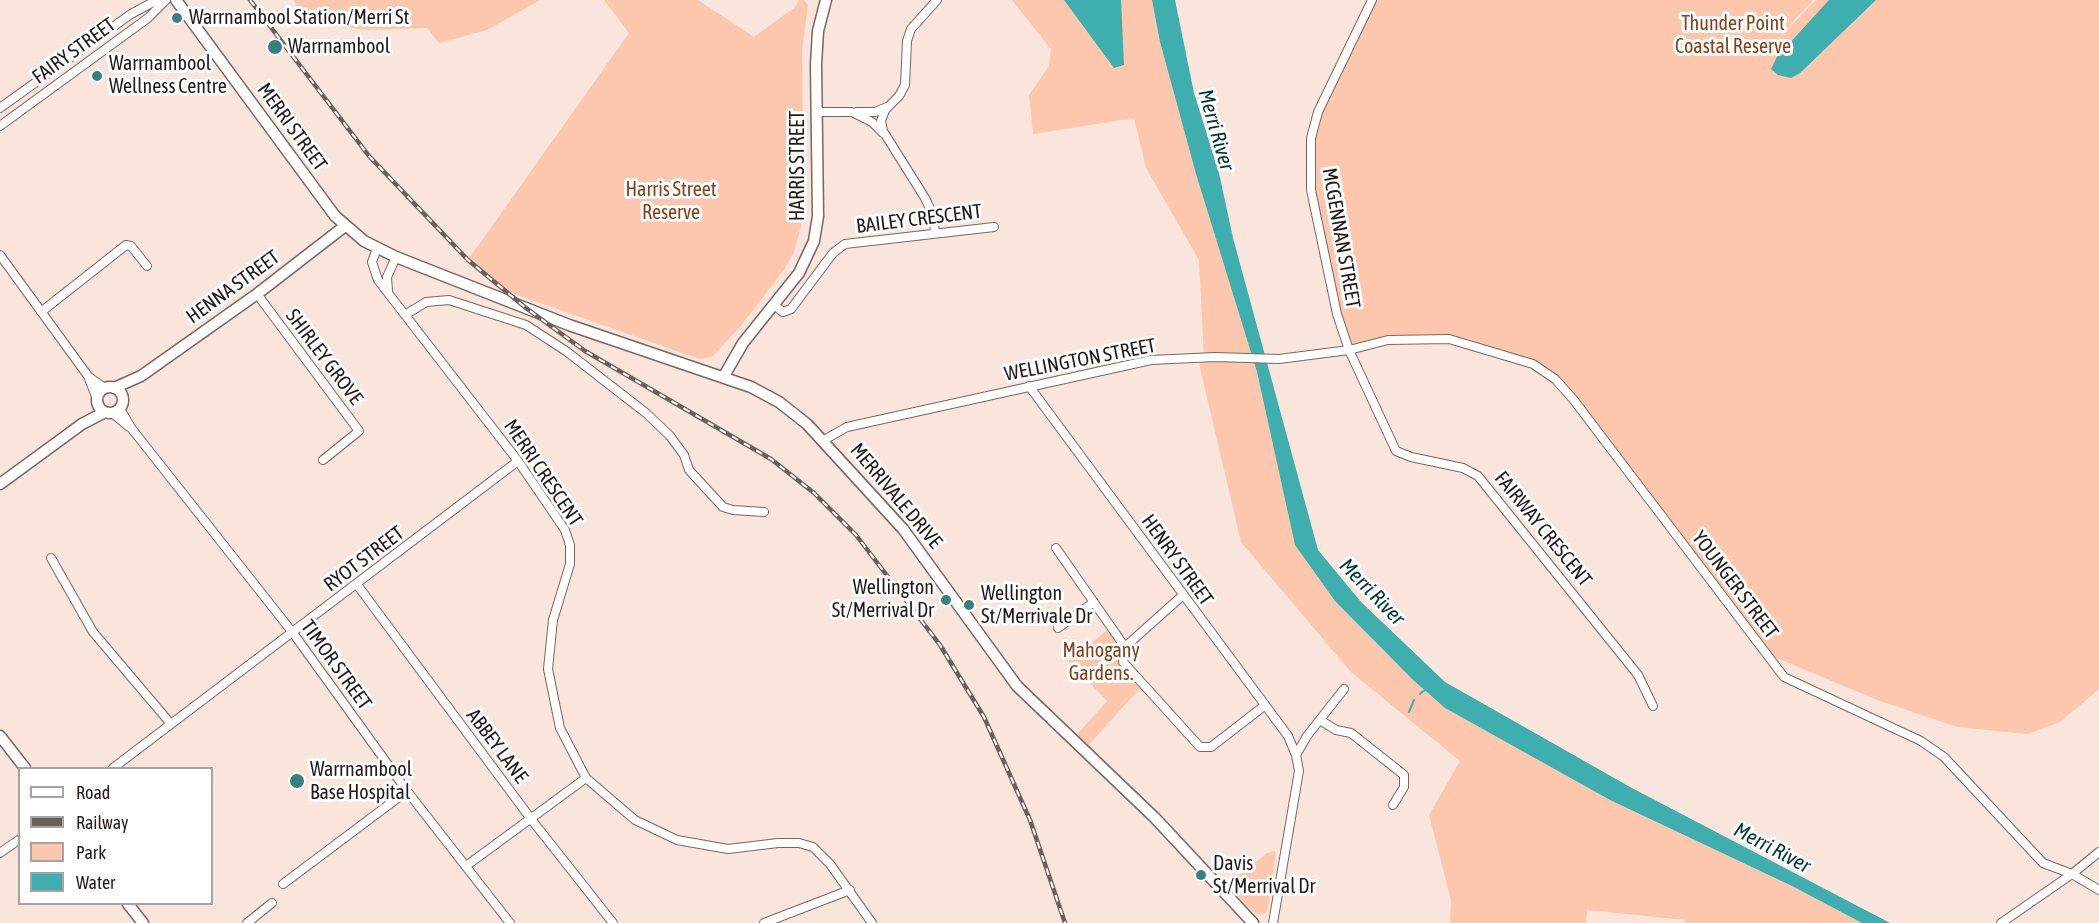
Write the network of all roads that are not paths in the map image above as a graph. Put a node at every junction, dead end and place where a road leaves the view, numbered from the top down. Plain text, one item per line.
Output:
1 (157, 0) edge
2 (166, 0) edge
3 (176, 0) edge
4 (824, 0) edge
5 (937, 0) edge
6 (1372, 0) edge
7 (889, 106) junction
8 (0, 108) edge
9 (844, 111) junction
10 (816, 112) junction
11 (0, 126) edge
12 (888, 138) junction
13 (345, 226) junction
14 (994, 227) dead end
15 (935, 232) junction
16 (377, 248) junction
17 (0, 255) edge
18 (396, 257) junction
19 (147, 266) dead end
20 (257, 294) junction
21 (391, 296) junction
22 (774, 305) junction
23 (40, 312) junction
24 (405, 315) junction
25 (1349, 350) junction
26 (88, 376) junction
27 (141, 376) junction
28 (724, 376) junction
29 (1029, 386) junction
30 (110, 388) junction
31 (97, 401) junction
32 (115, 408) junction
33 (82, 424) junction
34 (824, 440) junction
35 (322, 460) dead end
36 (518, 462) junction
37 (0, 484) edge
38 (764, 512) dead end
39 (1056, 548) dead end
40 (51, 558) dead end
41 (358, 586) junction
42 (1182, 596) junction
43 (1094, 602) junction
44 (1058, 628) dead end
45 (293, 633) junction
46 (1125, 647) junction
47 (1344, 689) dead end
48 (1264, 706) junction
49 (1653, 706) dead end
50 (1320, 720) junction
51 (171, 724) junction
52 (0, 736) edge
53 (1296, 755) junction
54 (24, 767) edge
55 (114, 767) edge
56 (586, 778) junction
57 (407, 791) junction
58 (1393, 806) dead end
59 (531, 819) junction
60 (18, 840) edge
61 (2099, 852) edge
62 (0, 853) edge
63 (466, 866) junction
64 (2072, 874) junction
65 (283, 884) dead end
66 (850, 890) junction
67 (2099, 890) edge
68 (272, 903) dead end
69 (130, 905) edge
70 (143, 923) edge
71 (247, 923) edge
72 (510, 923) edge
73 (613, 923) edge
74 (764, 923) edge
75 (872, 923) edge
76 (1254, 923) edge
77 (1273, 923) edge
78 (2001, 923) edge

1 - 8 street, FAIRY STREET
2 - 11 street, FAIRY STREET
3 - 13 street, MERRI STREET
4 - 10 street, HARRIS STREET
5 - 7 street
6 - 25 street, MCGENNAN STREET
7 - 9 street
7 - 12 street
9 - 10 street
9 - 12 street
10 - 22 street, HARRIS STREET
12 - 15 street
13 - 16 street, MERRI STREET
13 - 20 street, HENNA STREET
14 - 15 street, BAILEY CRESCENT
15 - 22 street, BAILEY CRESCENT
16 - 18 street, MERRI STREET
16 - 21 street, MERRI CRESCENT
17 - 23 street
18 - 21 street
18 - 28 street, MERRIVALE DRIVE
19 - 23 street
20 - 27 street, HENNA STREET
20 - 35 street, SHIRLEY GROVE
21 - 24 street, MERRI CRESCENT
22 - 28 street, HARRIS STREET
23 - 26 street
24 - 36 street, MERRI CRESCENT
24 - 38 street
25 - 29 street, WELLINGTON STREET
25 - 49 street, FAIRWAY CRESCENT
25 - 64 street, YOUNGER STREET
26 - 30 street
26 - 31 street
27 - 30 street, HENNA STREET
27 - 32 street, HENNA STREET
28 - 34 street, MERRIVALE DRIVE
29 - 34 street, WELLINGTON STREET
29 - 42 street, HENRY STREET
30 - 31 street, HENNA STREET
30 - 32 street
31 - 32 street
31 - 33 street, HENNA STREET
32 - 33 street, HENNA STREET
32 - 45 street, TIMOR STREET
33 - 37 street, HENNA STREET
34 - 76 street, MERRIVALE DRIVE
36 - 41 street, RYOT STREET
36 - 56 street, MERRI CRESCENT
39 - 43 street
40 - 51 street
41 - 45 street, RYOT STREET
41 - 59 street, ABBEY LANE
42 - 46 street
42 - 48 street, HENRY STREET
43 - 44 street
43 - 46 street
45 - 51 street, RYOT STREET
45 - 57 street, TIMOR STREET
46 - 48 street
47 - 50 street
48 - 53 street, HENRY STREET
50 - 53 street
50 - 58 street
51 - 55 street, RYOT STREET
52 - 54 street
53 - 77 street
56 - 59 street
56 - 66 street, MERRI CRESCENT
57 - 63 street, TIMOR STREET
57 - 65 street
59 - 63 street
59 - 73 street, ABBEY LANE
60 - 62 street
61 - 64 street
63 - 72 street, TIMOR STREET
64 - 67 street, YOUNGER STREET
64 - 78 street
66 - 74 street
66 - 75 street, MERRI CRESCENT
68 - 71 street
69 - 70 street

